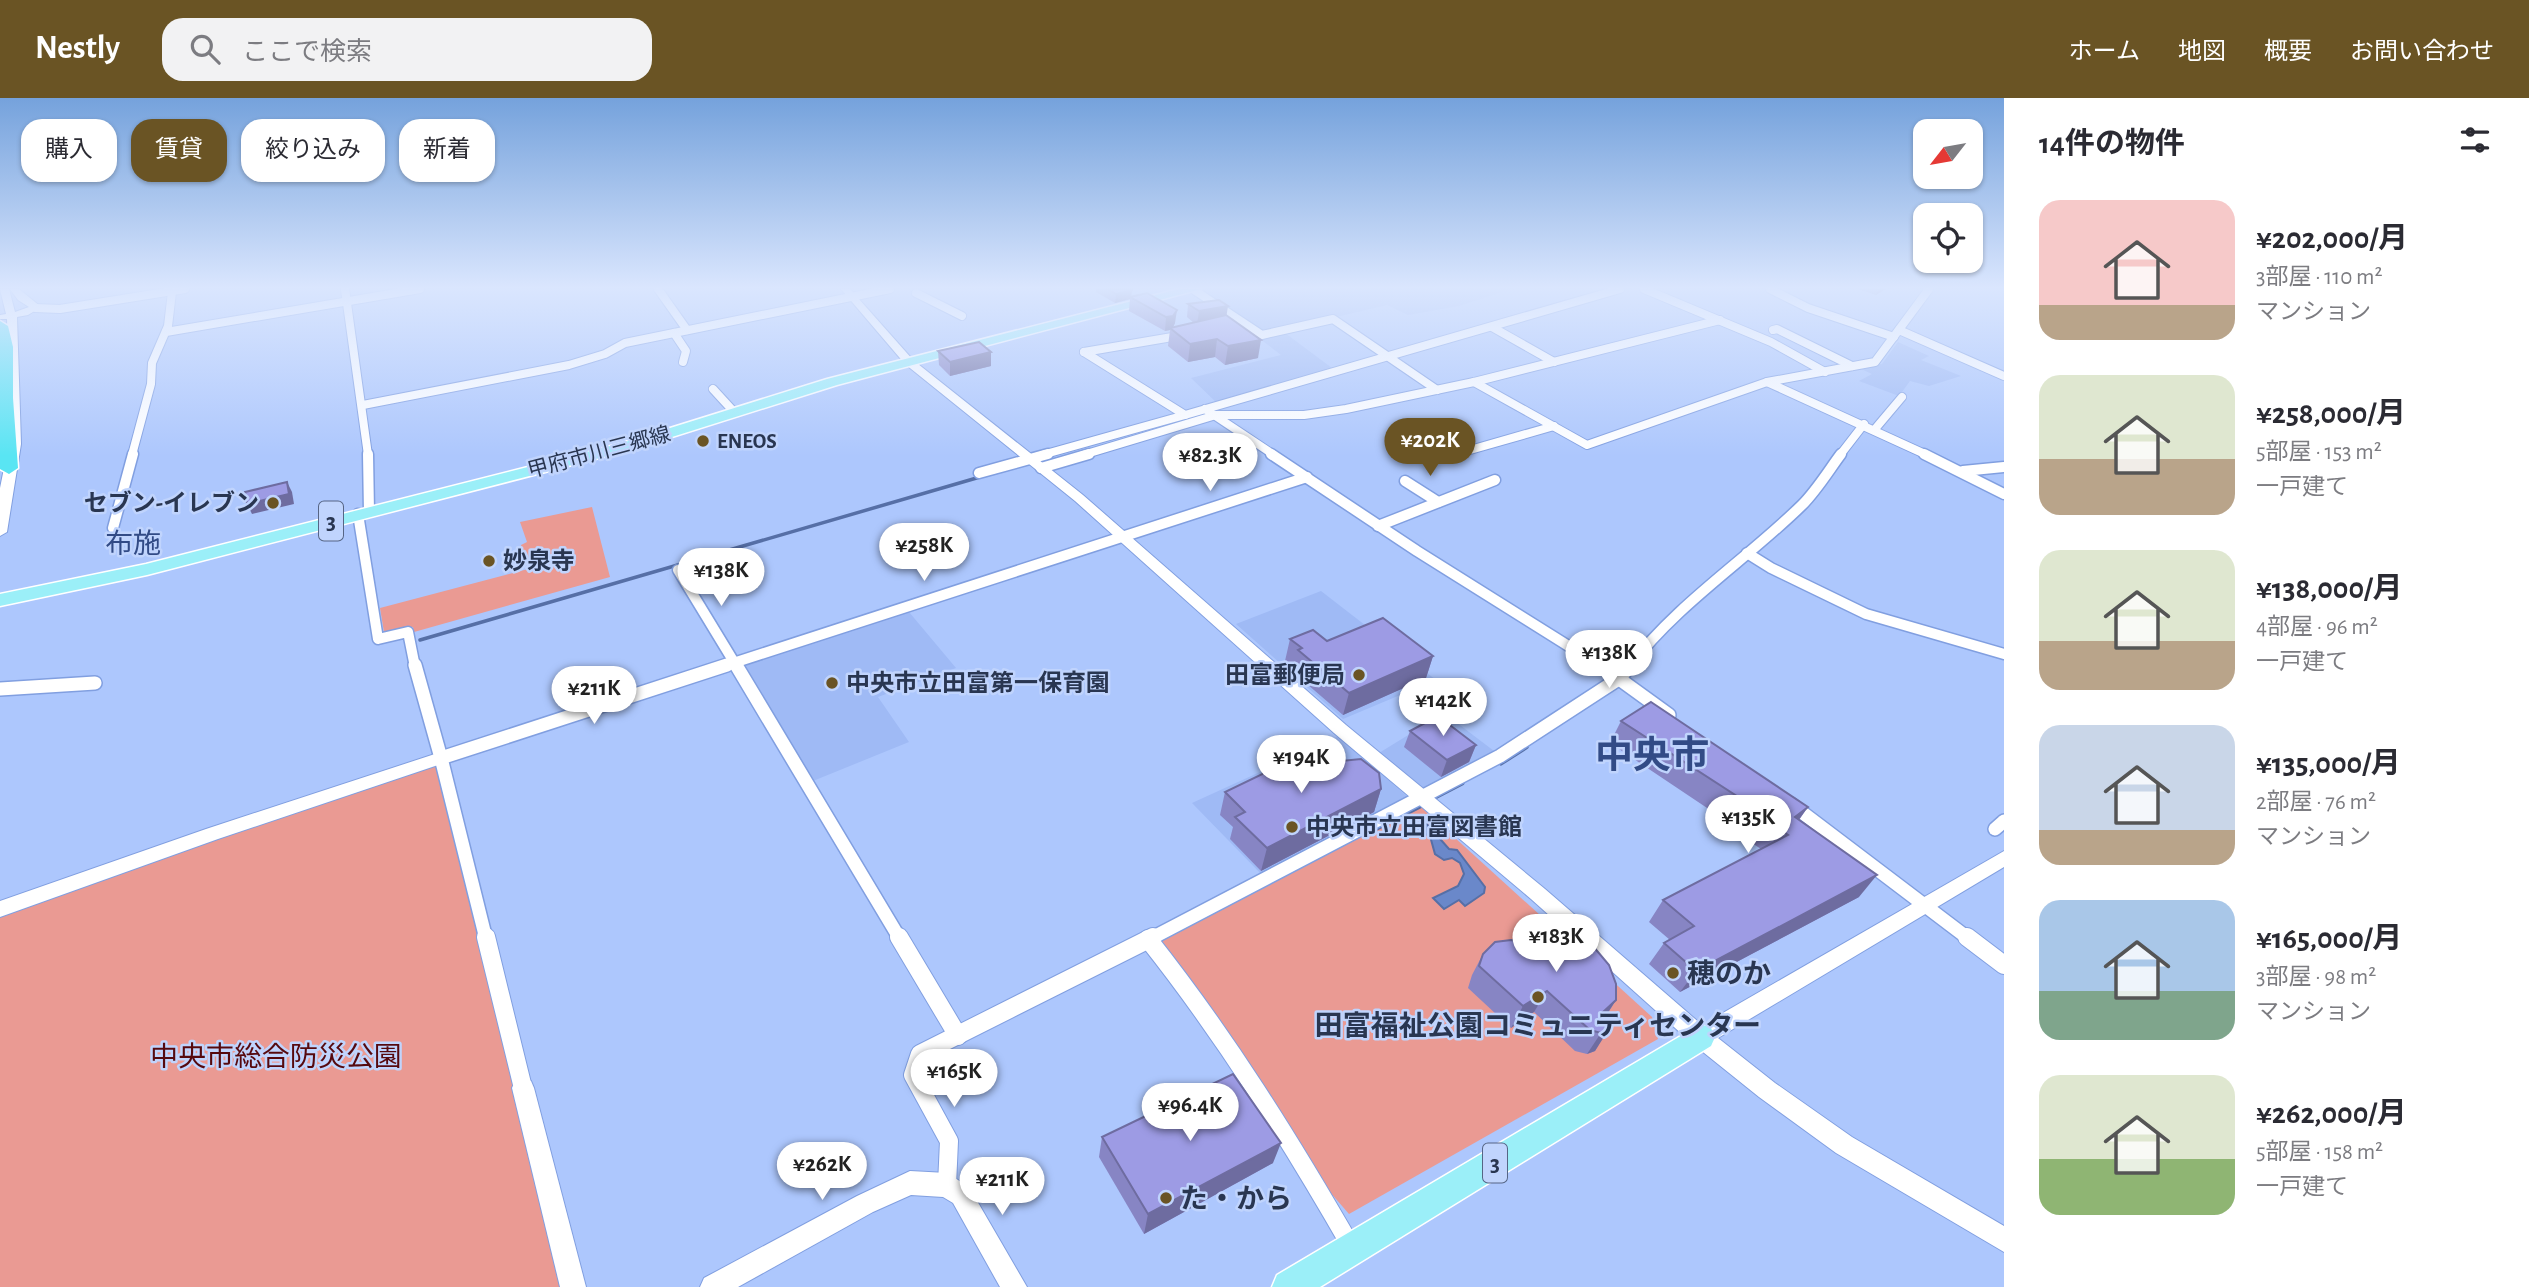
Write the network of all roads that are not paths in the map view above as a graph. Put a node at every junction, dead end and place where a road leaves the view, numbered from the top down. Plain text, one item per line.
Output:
1 (5, 344) edge
2 (14, 344) edge
3 (160, 344) edge
4 (353, 344) edge
5 (622, 344) edge
6 (682, 344) edge
7 (894, 344) edge
8 (978, 344) edge
9 (1128, 344) edge
10 (1369, 344) edge
11 (1440, 344) edge
12 (1523, 344) edge
13 (1624, 344) edge
14 (1775, 344) edge
15 (1810, 344) edge
16 (1888, 344) edge
17 (1924, 344) edge
18 (1390, 359) junction
19 (683, 362) dead end
20 (909, 362) junction
21 (1555, 362) junction
22 (1852, 366) junction
23 (1825, 372) junction
24 (2002, 374) edge
25 (1474, 382) junction
26 (1767, 382) junction
27 (713, 389) dead end
28 (1437, 390) junction
29 (1902, 397) dead end
30 (363, 405) junction
31 (1210, 412) junction
32 (736, 413) junction
33 (1185, 415) junction
34 (1864, 424) junction
35 (1554, 426) junction
36 (1875, 429) junction
37 (1456, 454) dead end
38 (1034, 463) junction
39 (2004, 467) edge
40 (9, 468) junction
41 (1962, 471) junction
42 (979, 473) dead end
43 (1307, 477) junction
44 (1495, 480) dead end
45 (1405, 481) dead end
46 (2004, 494) edge
47 (1438, 502) junction
48 (3, 506) edge
49 (364, 513) junction
50 (1378, 526) junction
51 (113, 528) dead end
52 (0, 532) edge
53 (1124, 538) junction
54 (1746, 552) junction
55 (678, 570) dead end
56 (0, 600) edge
57 (2004, 654) edge
58 (736, 663) junction
59 (1620, 678) junction
60 (95, 683) dead end
61 (0, 689) edge
62 (1679, 722) edge
63 (441, 758) junction
64 (1781, 796) edge
65 (1422, 798) junction
66 (2004, 858) edge
67 (1924, 903) junction
68 (0, 909) edge
69 (1149, 939) junction
70 (2004, 965) edge
71 (958, 1036) junction
72 (1701, 1037) junction
73 (523, 1088) joint
74 (947, 1185) junction
75 (2004, 1240) edge
76 (1353, 1250) junction
77 (573, 1287) edge
78 (713, 1287) edge
79 (1014, 1287) edge
80 (1289, 1287) edge

1 - 40 highway
2 - 40 street
3 - 51 street
4 - 30 street
5 - 30 street
6 - 19 street
7 - 20 street
8 - 20 main road, 甲府市川三郷線 / 3
9 - 33 street
10 - 18 street
11 - 18 street
12 - 21 street
13 - 21 street
14 - 23 street
15 - 22 street
16 - 22 street
17 - 24 street
18 - 28 street
18 - 31 street
20 - 32 main road, 甲府市川三郷線 / 3
20 - 38 street
21 - 25 street
22 - 23 street
23 - 26 street
25 - 28 street
25 - 35 street
26 - 34 street
26 - 35 street
27 - 32 street
28 - 31 street
29 - 36 street
30 - 49 street
31 - 33 street
31 - 38 street
31 - 43 street
32 - 49 main road, 甲府市川三郷線 / 3
33 - 38 street
34 - 36 street
34 - 54 street
35 - 37 street
36 - 41 street
38 - 42 street
38 - 53 street
39 - 41 street
40 - 48 street
41 - 46 street
43 - 50 street
43 - 53 street
44 - 47 street
45 - 47 street
47 - 50 street
48 - 52 street
49 - 56 main road, 甲府市川三郷線 / 3
49 - 63 street
50 - 59 street
53 - 58 street
53 - 65 street
54 - 57 street
54 - 59 street
55 - 58 street
58 - 63 street
58 - 71 street
59 - 62 street
59 - 65 street
60 - 61 street
63 - 68 street
63 - 73 street
64 - 67 street
65 - 69 street
65 - 72 street
66 - 67 street
67 - 70 street
67 - 72 street
69 - 71 street
69 - 76 street
71 - 74 street
72 - 75 street
72 - 76 main road, 3
73 - 77 street
74 - 78 street
74 - 79 street
76 - 80 main road, 3

